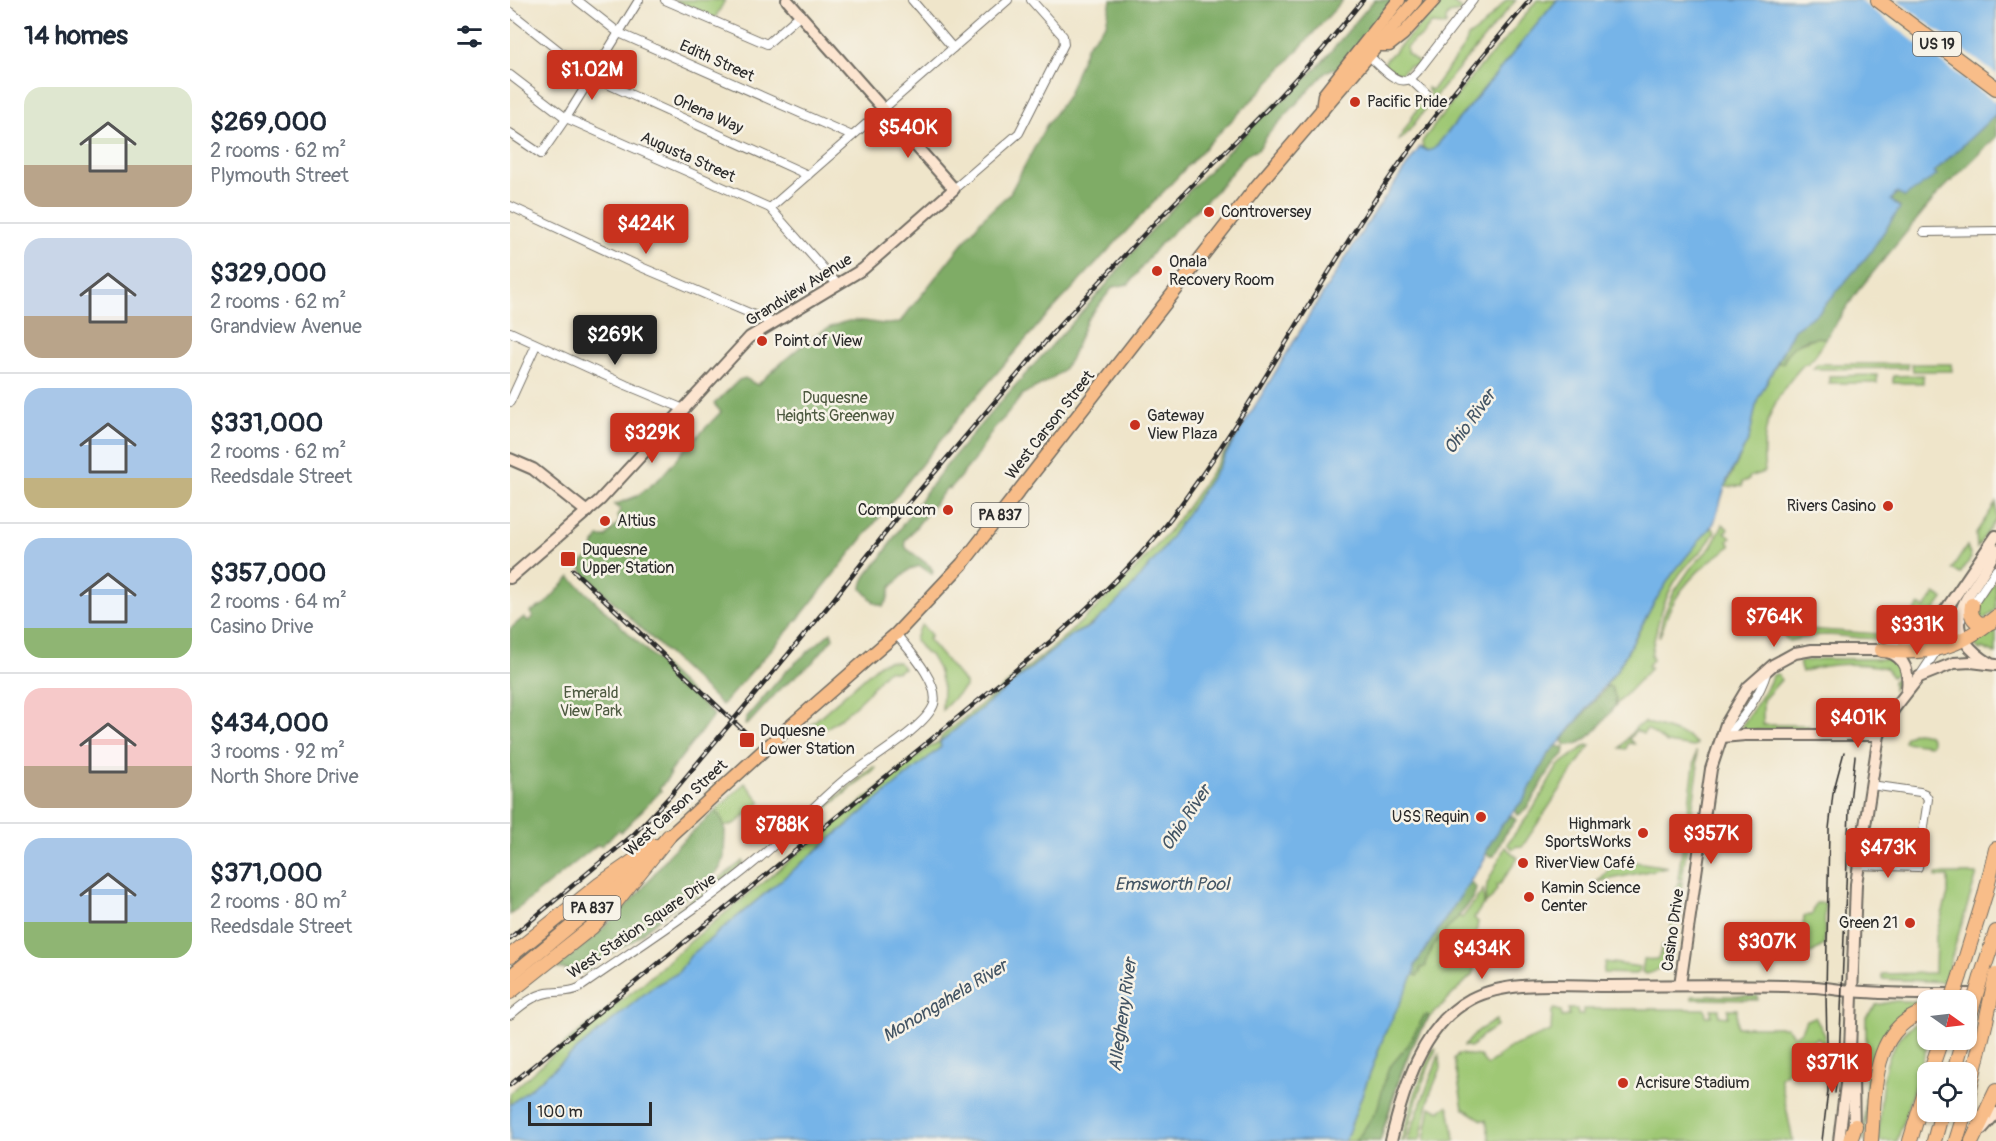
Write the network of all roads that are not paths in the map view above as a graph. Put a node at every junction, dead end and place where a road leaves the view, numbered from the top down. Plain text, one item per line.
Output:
1 (577, 0) edge
2 (639, 0) edge
3 (665, 0) edge
4 (787, 0) edge
5 (912, 0) edge
6 (1008, 0) edge
7 (1031, 0) edge
8 (1399, 0) edge
9 (1416, 0) edge
10 (1434, 0) edge
11 (1473, 0) edge
12 (1878, 0) edge
13 (510, 12) edge
14 (801, 14) junction
15 (620, 33) junction
16 (1378, 45) junction
17 (953, 48) junction
18 (1369, 56) junction
19 (510, 75) edge
20 (592, 76) junction
21 (1405, 80) junction
22 (1996, 88) edge
23 (1427, 95) dead end
24 (883, 109) junction
25 (1322, 111) junction
26 (566, 118) junction
27 (510, 133) edge
28 (852, 136) junction
29 (808, 175) junction
30 (954, 189) junction
31 (510, 206) edge
32 (770, 208) junction
33 (1996, 231) edge
34 (1924, 232) dead end
35 (838, 285) junction
36 (773, 323) junction
37 (510, 332) edge
38 (536, 345) junction
39 (510, 402) edge
40 (684, 409) junction
41 (510, 459) edge
42 (587, 512) junction
43 (1996, 536) edge
44 (1996, 549) edge
45 (1996, 570) edge
46 (510, 578) edge
47 (1972, 605) junction
48 (1994, 620) edge
49 (1959, 622) junction
50 (896, 634) junction
51 (1964, 640) junction
52 (1882, 650) junction
53 (1937, 650) junction
54 (1993, 664) edge
55 (1918, 677) junction
56 (1907, 690) junction
57 (1879, 735) junction
58 (1722, 738) junction
59 (1871, 785) junction
60 (669, 836) junction
61 (1996, 849) edge
62 (1996, 863) edge
63 (1858, 865) junction
64 (1985, 895) junction
65 (1996, 932) edge
66 (510, 956) edge
67 (1989, 975) edge
68 (510, 976) edge
69 (1680, 986) junction
70 (1956, 990) edge
71 (510, 992) edge
72 (1851, 992) junction
73 (1996, 994) edge
74 (1977, 1000) edge
75 (1917, 1014) edge
76 (510, 1015) edge
77 (1991, 1017) edge
78 (1850, 1051) junction
79 (1977, 1066) edge
80 (1996, 1091) edge
81 (1996, 1113) edge
82 (1917, 1118) edge
83 (1939, 1122) edge
84 (1962, 1122) edge
85 (1855, 1126) joint
86 (1391, 1141) edge
87 (1839, 1141) edge
88 (1852, 1141) edge
89 (1871, 1141) edge
90 (1910, 1141) edge
91 (1934, 1141) edge
92 (1956, 1141) edge
93 (1972, 1141) edge

1 - 15 street, Edith Street
2 - 15 street
3 - 14 street
4 - 14 main road
5 - 17 street
6 - 17 street
7 - 30 street, Grandview Avenue
8 - 25 main road
9 - 16 main road, West Carson Street / PA 837
10 - 16 main road
11 - 21 street
12 - 22 highway, US 19
13 - 20 street, Orlena Way
14 - 24 main road
15 - 20 street
15 - 28 street, Edith Street
16 - 18 main road, West Carson Street / PA 837
17 - 24 street
18 - 21 street
18 - 25 main road, West Carson Street / PA 837
19 - 26 street, Augusta Street
20 - 26 street
20 - 29 street, Orlena Way
21 - 23 street
24 - 28 street
24 - 30 main road
25 - 50 main road, West Carson Street / PA 837
26 - 27 street
26 - 32 street, Augusta Street
28 - 29 street
29 - 32 street
30 - 35 main road, Grandview Avenue
31 - 36 street
32 - 35 street, Augusta Street
33 - 34 street
35 - 36 main road, Grandview Avenue
36 - 40 main road, Grandview Avenue
37 - 38 street
38 - 39 street
38 - 40 street
40 - 42 main road, Grandview Avenue
41 - 42 main road
42 - 46 main road, Grandview Avenue
43 - 52 main road, Casino Drive
44 - 49 main road
45 - 47 street
47 - 48 highway
47 - 49 street
48 - 51 highway
49 - 51 main road
49 - 53 street
50 - 60 main road, West Carson Street / PA 837
50 - 76 street, West Station Square Drive
51 - 53 highway
51 - 54 main road
52 - 53 highway
52 - 56 main road
52 - 58 main road, Casino Drive
53 - 55 street
54 - 55 main road
55 - 56 main road
56 - 57 main road
57 - 58 main road
57 - 59 main road
58 - 69 main road, Casino Drive
59 - 63 main road
59 - 63 street
60 - 66 highway
60 - 68 main road, West Carson Street / PA 837
60 - 71 highway
61 - 64 highway
62 - 64 highway
63 - 72 main road
64 - 70 highway, bridge
65 - 67 highway
67 - 74 highway, bridge
67 - 77 highway, bridge
69 - 72 main road
69 - 86 main road
72 - 73 main road
72 - 78 main road
75 - 89 highway
77 - 79 highway
78 - 85 main road
78 - 87 main road
80 - 93 highway
81 - 93 main road
82 - 90 highway
83 - 91 highway
84 - 92 highway
85 - 88 highway

